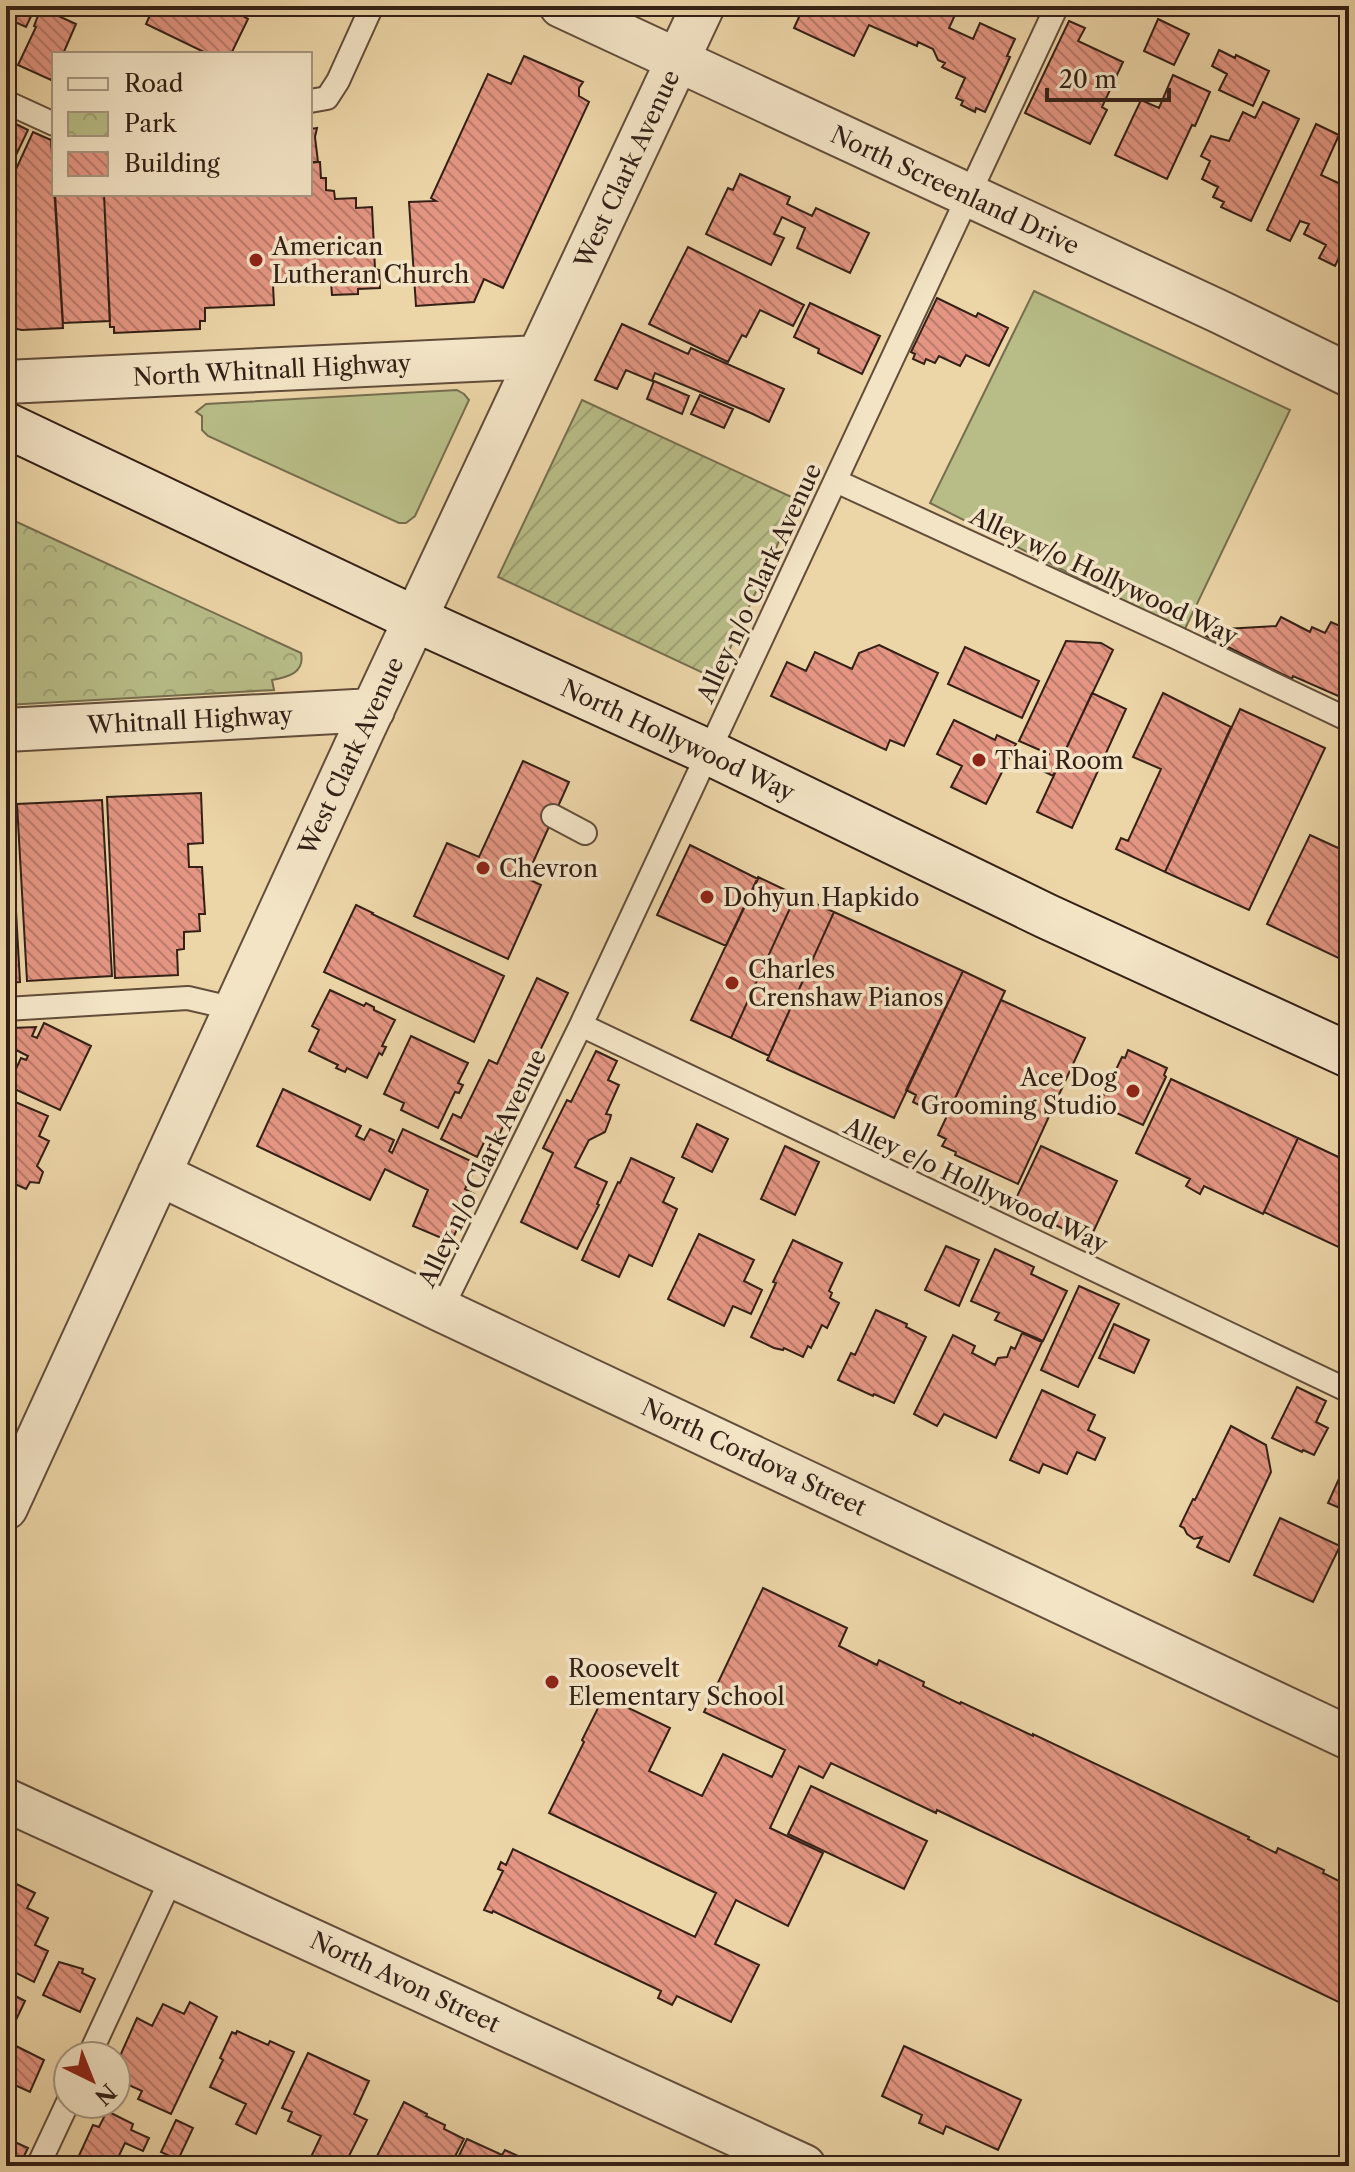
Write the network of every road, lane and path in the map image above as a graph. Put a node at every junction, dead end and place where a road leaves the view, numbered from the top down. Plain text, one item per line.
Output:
1 (372, 6) edge
2 (561, 6) edge
3 (703, 6) edge
4 (1057, 6) edge
5 (678, 61) junction
6 (312, 101) edge
7 (6, 102) edge
8 (52, 123) edge
9 (968, 196) junction
10 (538, 357) junction
11 (1349, 375) edge
12 (6, 382) edge
13 (6, 425) edge
14 (836, 481) junction
15 (415, 619) junction
16 (373, 710) junction
17 (1349, 720) edge
18 (6, 730) edge
19 (708, 752) junction
20 (553, 816) dead end
21 (585, 833) dead end
22 (6, 1009) edge
23 (235, 1009) junction
24 (581, 1025) junction
25 (1349, 1055) edge
26 (159, 1174) junction
27 (441, 1310) junction
28 (1349, 1391) edge
29 (17, 1456) edge
30 (6, 1508) edge
31 (1349, 1738) edge
32 (6, 1800) edge
33 (173, 1875) junction
34 (96, 2040) edge
35 (60, 2120) edge
36 (38, 2166) edge
37 (804, 2166) edge

1 - 6 lane
2 - 5 street, North Screenland Drive
3 - 5 street, West Clark Avenue
4 - 9 lane, Alley n/o Clark Avenue
5 - 9 street, North Screenland Drive
5 - 10 street, West Clark Avenue
7 - 8 lane
9 - 11 street, North Screenland Drive
9 - 14 lane, Alley n/o Clark Avenue
10 - 12 street, North Whitnall Highway
10 - 15 street, West Clark Avenue
13 - 15 main road, North Hollywood Way
14 - 17 lane, Alley w/o Hollywood Way
14 - 19 lane, Alley n/o Clark Avenue
15 - 16 street, West Clark Avenue
15 - 19 main road, North Hollywood Way
16 - 18 street, Whitnall Highway
16 - 23 street, West Clark Avenue
19 - 24 lane, Alley n/o Clark Avenue
19 - 25 main road, North Hollywood Way
20 - 21 lane
22 - 23 lane
23 - 26 street, West Clark Avenue
24 - 27 lane, Alley n/o Clark Avenue
24 - 28 lane, Alley e/o Hollywood Way
26 - 27 street, North Cordova Street
26 - 29 street, West Clark Avenue
27 - 31 street, North Cordova Street
29 - 30 street, West Clark Avenue
32 - 33 street, North Avon Street
33 - 34 lane
33 - 37 street, North Avon Street
35 - 36 lane

